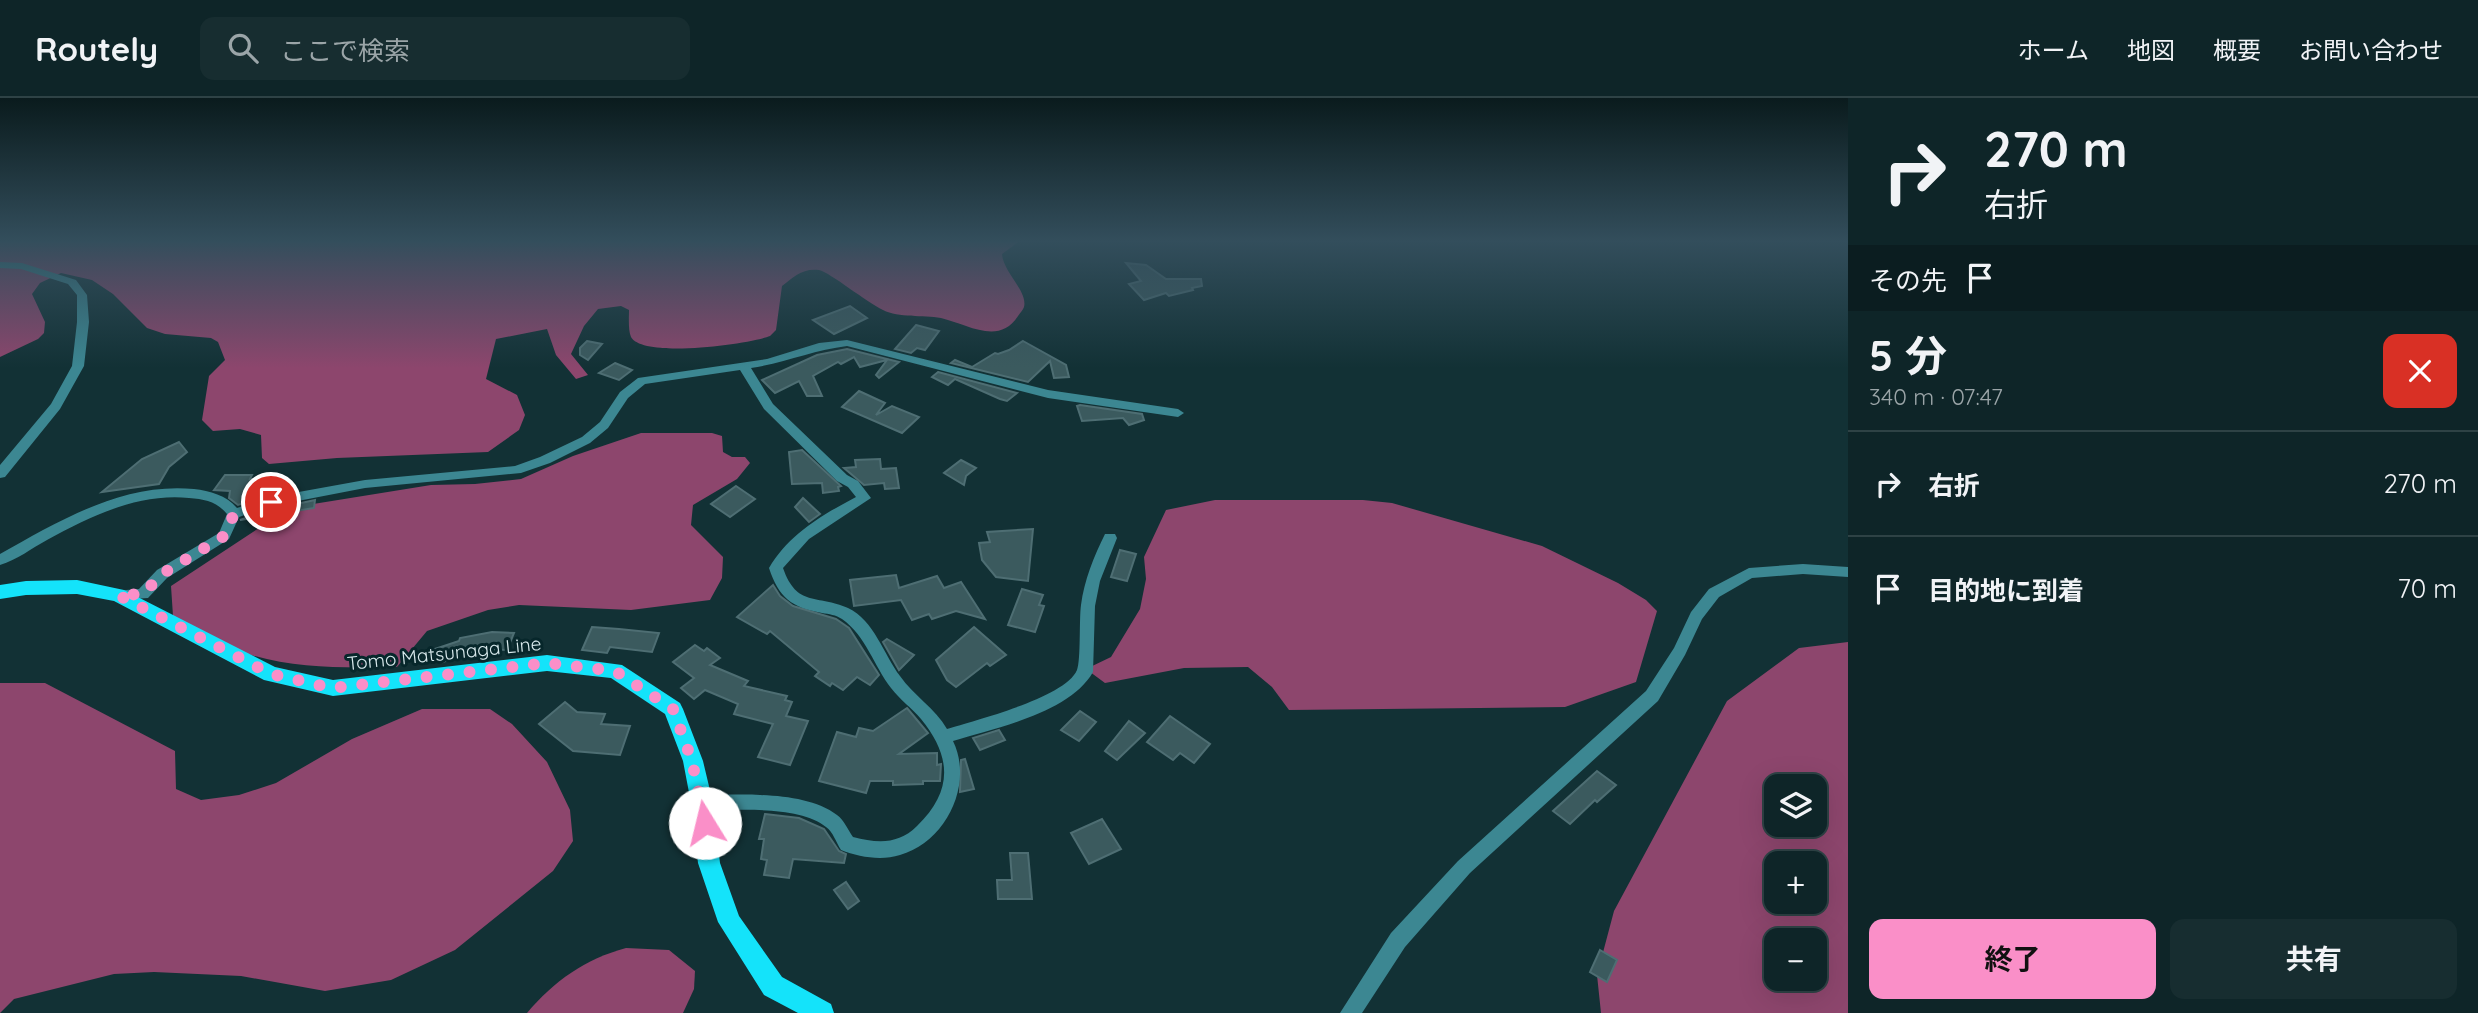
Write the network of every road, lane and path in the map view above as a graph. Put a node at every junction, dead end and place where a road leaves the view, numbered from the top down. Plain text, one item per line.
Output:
1 (73, 283) edge
2 (744, 367) junction
3 (1178, 413) dead end
4 (0, 474) edge
5 (234, 514) junction
6 (39, 538) junction
7 (1110, 538) dead end
8 (0, 550) edge
9 (0, 560) edge
10 (1848, 572) edge
11 (0, 592) edge
12 (118, 595) junction
13 (944, 737) junction
14 (702, 803) junction
15 (822, 1013) edge
16 (1350, 1013) edge

1 - 4 street
2 - 3 street
2 - 5 street
2 - 13 street
5 - 6 street
5 - 12 street
6 - 8 street
6 - 9 street
7 - 13 street
10 - 16 street
11 - 12 main road, Tomo Matsunaga Line
12 - 14 main road, Tomo Matsunaga Line
13 - 14 street
14 - 15 main road, Tomo Matsunaga Line

